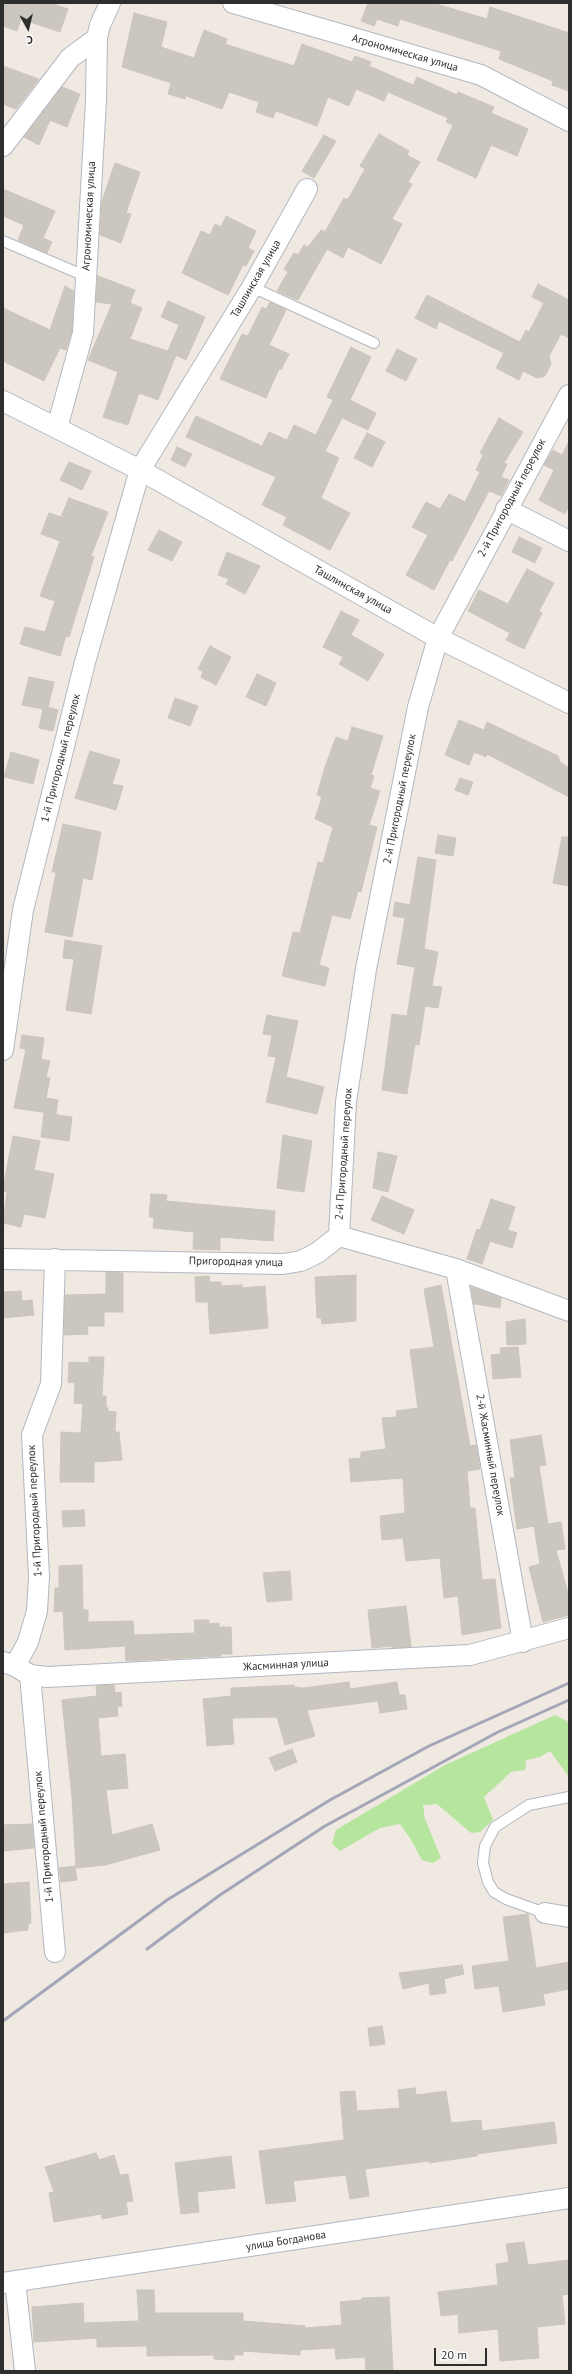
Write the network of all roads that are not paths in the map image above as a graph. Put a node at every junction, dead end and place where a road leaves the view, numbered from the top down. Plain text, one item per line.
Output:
1 (110, 3) edge
2 (233, 3) edge
3 (97, 38) junction
4 (569, 121) edge
5 (3, 146) edge
6 (307, 189) dead end
7 (3, 241) edge
8 (85, 276) junction
9 (252, 287) junction
10 (374, 343) dead end
11 (569, 395) edge
12 (3, 401) edge
13 (57, 428) junction
14 (140, 470) junction
15 (506, 509) junction
16 (569, 541) edge
17 (438, 638) junction
18 (569, 703) edge
19 (3, 1050) edge
20 (339, 1236) junction
21 (3, 1259) edge
22 (55, 1259) junction
23 (456, 1269) junction
24 (569, 1311) edge
25 (569, 1628) edge
26 (523, 1642) junction
27 (16, 1668) edge
28 (569, 1797) edge
29 (545, 1913) joint
30 (569, 1916) edge
31 (54, 1952) dead end
32 (569, 2198) edge
33 (9, 2282) edge
34 (24, 2371) edge

1 - 3 street, Агрономическая улица
2 - 4 street, Агрономическая улица
3 - 5 street
3 - 8 street, Агрономическая улица
6 - 9 street, Ташлинская улица
7 - 8 lane
8 - 13 street, Агрономическая улица
9 - 10 lane
9 - 14 street, Ташлинская улица
11 - 15 street, 2-й Пригородный переулок
12 - 13 street, Ташлинская улица
13 - 14 street, Ташлинская улица
14 - 17 street, Ташлинская улица
14 - 19 street, 1-й Пригородный переулок
15 - 16 street
15 - 17 street, 2-й Пригородный переулок
17 - 18 street, Ташлинская улица
17 - 20 street, 2-й Пригородный переулок
20 - 22 street, Пригородная улица
20 - 23 street
21 - 22 street, Пригородная улица
22 - 27 street, 1-й Пригородный переулок
23 - 24 street
23 - 26 street, 2-й Жасминный переулок
25 - 26 street, Жасминная улица
26 - 27 street, Жасминная улица
27 - 31 street, 1-й Пригородный переулок
28 - 29 lane
29 - 30 street
32 - 33 street, улица Богданова
33 - 34 street

